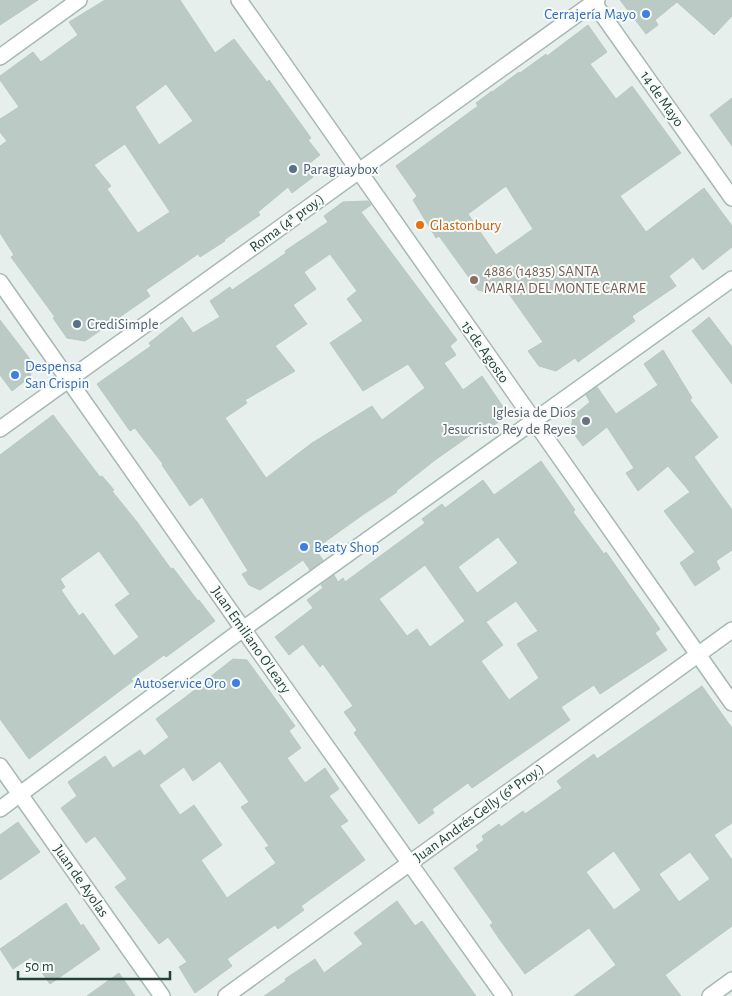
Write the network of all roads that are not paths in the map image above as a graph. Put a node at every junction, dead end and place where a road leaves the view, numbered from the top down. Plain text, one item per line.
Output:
1 (79, 0) edge
2 (239, 0) edge
3 (594, 1) edge
4 (0, 57) edge
5 (359, 172) junction
6 (732, 198) edge
7 (732, 279) edge
8 (0, 282) edge
9 (68, 380) junction
10 (533, 421) junction
11 (0, 429) edge
12 (243, 629) junction
13 (732, 630) edge
14 (698, 655) junction
15 (732, 703) edge
16 (0, 766) edge
17 (20, 794) junction
18 (0, 809) edge
19 (410, 863) junction
20 (732, 980) edge
21 (162, 996) edge
22 (226, 996) edge
23 (504, 996) edge
24 (710, 996) edge

1 - 4 street
2 - 5 street, 15 de Agosto
3 - 5 street, Roma (4ª proy.)
3 - 6 street, 14 de Mayo
5 - 9 street, Roma (4ª proy.)
5 - 10 street, 15 de Agosto
7 - 10 street
8 - 9 street, Juan Emiliano O'Leary
9 - 11 street, Roma (4ª proy.)
9 - 12 street, Juan Emiliano O'Leary
10 - 12 street
10 - 14 street, 15 de Agosto
12 - 17 street
12 - 19 street, Juan Emiliano O'Leary
13 - 14 street, Juan Andrés Gelly (6ª Proy.)
14 - 15 street, 15 de Agosto
14 - 19 street, Juan Andrés Gelly (6ª Proy.)
16 - 17 street, Juan de Ayolas
17 - 18 street
17 - 21 street, Juan de Ayolas
19 - 22 street, Juan Andrés Gelly (6ª Proy.)
19 - 23 street, Juan Emiliano O'Leary
20 - 24 street

